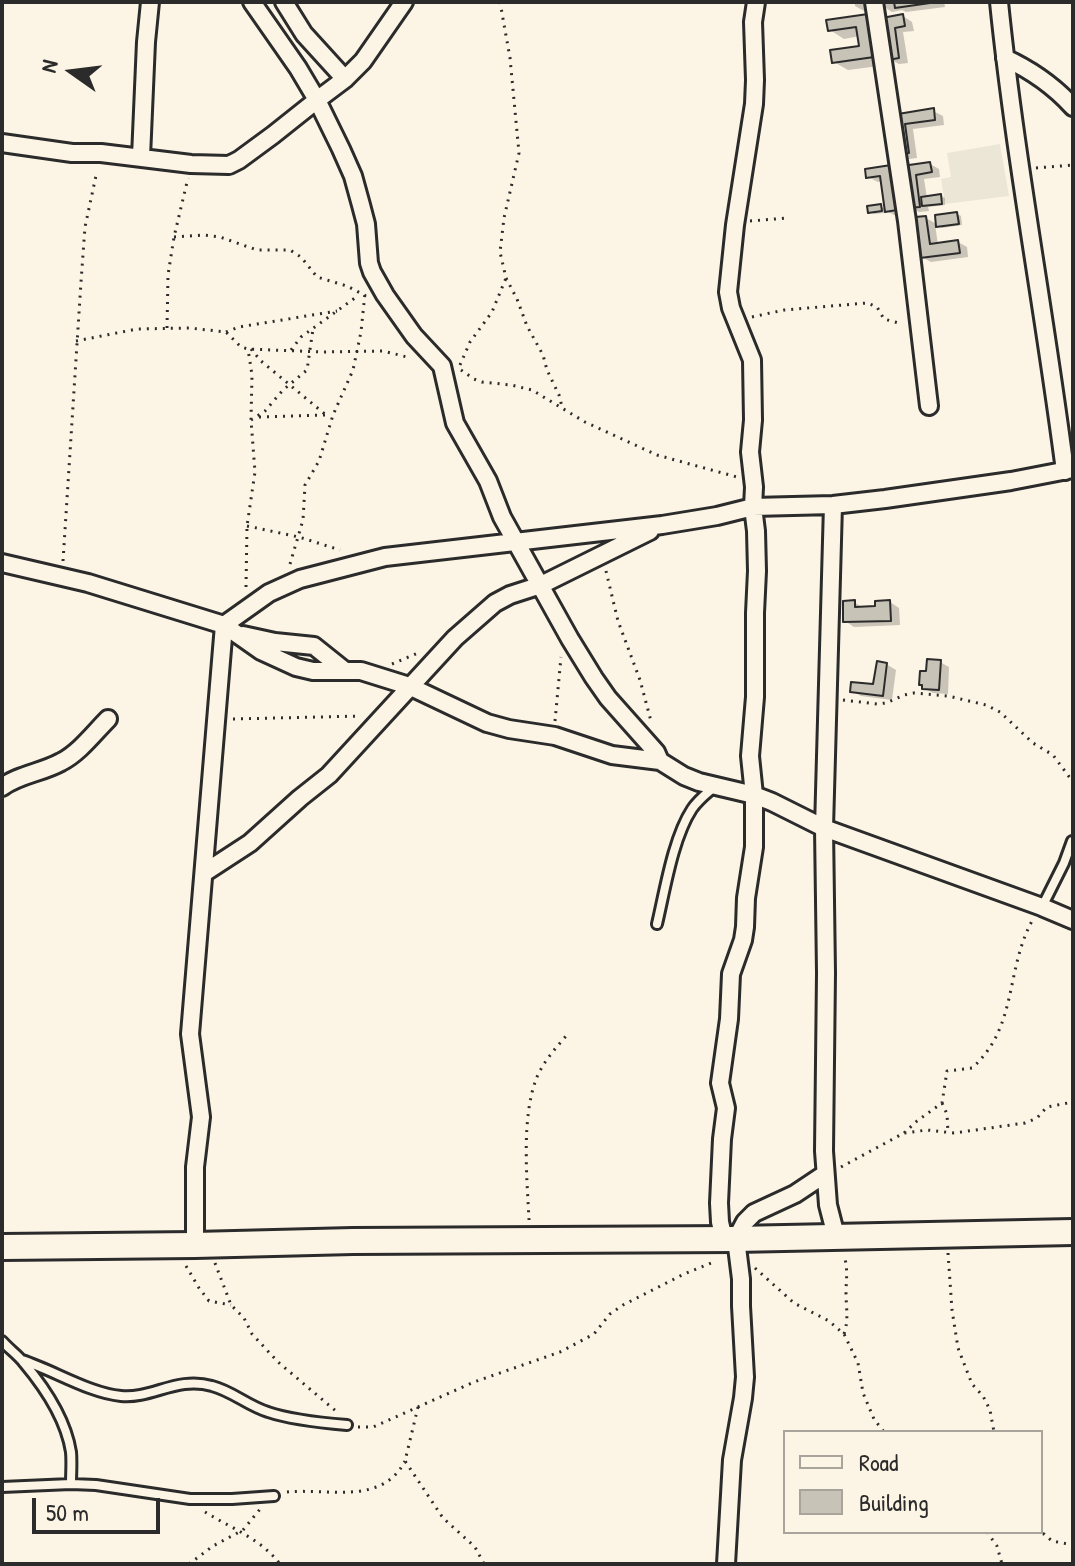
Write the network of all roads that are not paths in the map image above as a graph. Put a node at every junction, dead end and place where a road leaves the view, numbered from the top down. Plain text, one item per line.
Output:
1 (150, 2) edge
2 (252, 2) edge
3 (284, 2) edge
4 (404, 2) edge
5 (755, 2) edge
6 (874, 2) edge
7 (999, 2) edge
8 (1005, 58) junction
9 (345, 79) junction
10 (317, 100) junction
11 (1073, 107) edge
12 (2, 143) edge
13 (141, 157) junction
14 (929, 406) dead end
15 (1069, 470) edge
16 (833, 505) junction
17 (753, 507) junction
18 (662, 525) junction
19 (517, 542) junction
20 (2, 563) edge
21 (541, 585) junction
22 (230, 629) junction
23 (352, 671) junction
24 (409, 686) junction
25 (108, 719) dead end
26 (658, 757) junction
27 (2, 787) edge
28 (714, 787) junction
29 (754, 795) junction
30 (824, 828) junction
31 (1073, 831) edge
32 (1073, 842) edge
33 (204, 873) junction
34 (1042, 907) junction
35 (1073, 920) edge
36 (657, 924) dead end
37 (825, 1174) junction
38 (1073, 1232) edge
39 (836, 1236) junction
40 (732, 1243) junction
41 (193, 1245) junction
42 (2, 1247) edge
43 (2, 1341) edge
44 (22, 1360) junction
45 (347, 1425) road end
46 (71, 1484) junction
47 (2, 1487) edge
48 (274, 1496) road end
49 (726, 1564) edge

1 - 13 street
2 - 10 street
3 - 9 street
4 - 9 street
5 - 17 street
6 - 14 street
7 - 8 street
8 - 11 street
8 - 15 street
9 - 10 street
10 - 13 street
10 - 19 street
12 - 13 street
15 - 16 street
16 - 17 street
16 - 30 street
17 - 18 street
17 - 29 street
18 - 19 street
18 - 21 street
19 - 21 street
19 - 22 street
20 - 22 street
21 - 24 street
21 - 26 street
22 - 23 street
22 - 23 street
22 - 33 street
23 - 24 street
24 - 26 street
24 - 33 street
25 - 27 street
26 - 28 street
28 - 29 street
28 - 36 lane
29 - 30 street
29 - 40 street
30 - 34 street
30 - 37 street
31 - 32 lane
32 - 34 lane
33 - 41 street
34 - 35 street
37 - 39 street
37 - 40 street
38 - 39 street
39 - 40 street
40 - 41 street
40 - 49 street
41 - 42 street
43 - 44 lane
44 - 45 lane
44 - 46 lane
46 - 47 lane
46 - 48 lane

